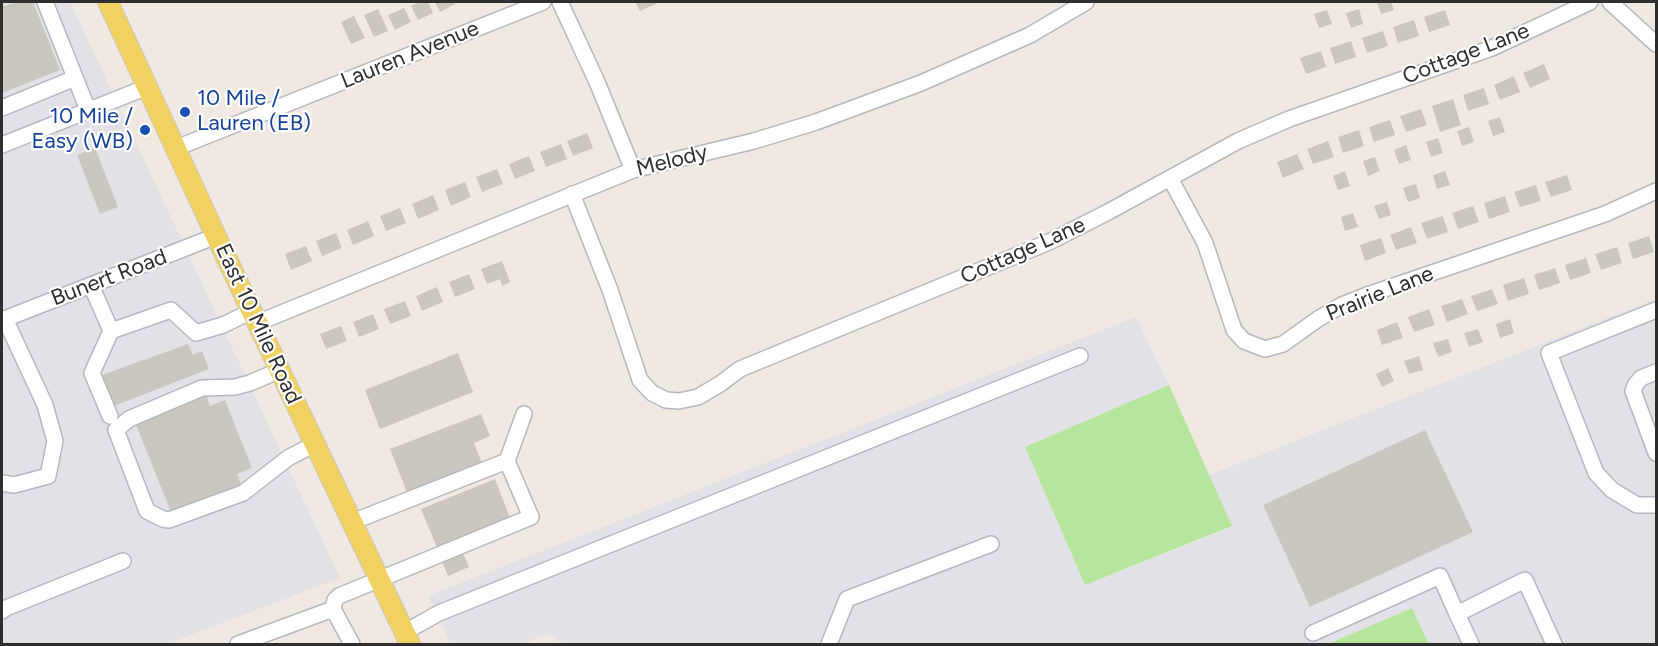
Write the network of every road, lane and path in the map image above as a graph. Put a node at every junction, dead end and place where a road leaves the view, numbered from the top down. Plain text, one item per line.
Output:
1 (45, 2) edge
2 (108, 2) edge
3 (543, 2) edge
4 (560, 2) edge
5 (1086, 2) edge
6 (1590, 2) edge
7 (1610, 2) edge
8 (1656, 44) edge
9 (75, 78) junction
10 (147, 87) junction
11 (2, 108) edge
12 (88, 110) junction
13 (2, 145) edge
14 (176, 148) junction
15 (633, 170) junction
16 (1170, 178) junction
17 (1656, 191) edge
18 (572, 194) junction
19 (216, 236) junction
20 (92, 285) junction
21 (1656, 310) edge
22 (255, 317) junction
23 (3, 319) edge
24 (111, 331) junction
25 (1080, 356) dead end
26 (280, 369) junction
27 (1656, 372) edge
28 (524, 414) dead end
29 (110, 416) dead end
30 (315, 444) junction
31 (1656, 453) edge
32 (507, 460) junction
33 (2, 483) edge
34 (1656, 505) edge
35 (352, 522) junction
36 (992, 544) dead end
37 (123, 561) dead end
38 (379, 579) junction
39 (333, 609) junction
40 (2, 612) edge
41 (1456, 614) junction
42 (1313, 633) dead end
43 (408, 638) edge
44 (238, 645) edge
45 (352, 645) edge
46 (829, 645) edge
47 (1471, 645) edge
48 (1554, 645) edge

1 - 9 street
2 - 10 main road, East 10 Mile Road
3 - 14 street, Lauren Avenue
4 - 15 street
5 - 15 street, Melody
6 - 16 street, Cottage Lane
7 - 8 street
9 - 11 street
9 - 12 street
10 - 12 street
10 - 14 main road, East 10 Mile Road
12 - 13 street
14 - 19 main road, East 10 Mile Road
15 - 18 street, Melody
16 - 17 street, Prairie Lane
16 - 18 street, Cottage Lane
18 - 22 street, Melody
19 - 20 street, Bunert Road
19 - 22 main road, East 10 Mile Road
20 - 23 street, Bunert Road
20 - 24 street
21 - 34 street
22 - 24 street, Melody
22 - 26 main road, East 10 Mile Road
23 - 33 street
24 - 29 street
25 - 43 street
26 - 30 main road, East 10 Mile Road
26 - 30 street
27 - 31 street
28 - 32 street
30 - 35 main road, East 10 Mile Road
32 - 35 street
32 - 38 street
35 - 38 main road, East 10 Mile Road
36 - 46 street
37 - 40 street
38 - 39 street
38 - 43 main road, East 10 Mile Road
39 - 44 street
39 - 45 street
41 - 42 street
41 - 47 street
41 - 48 street

